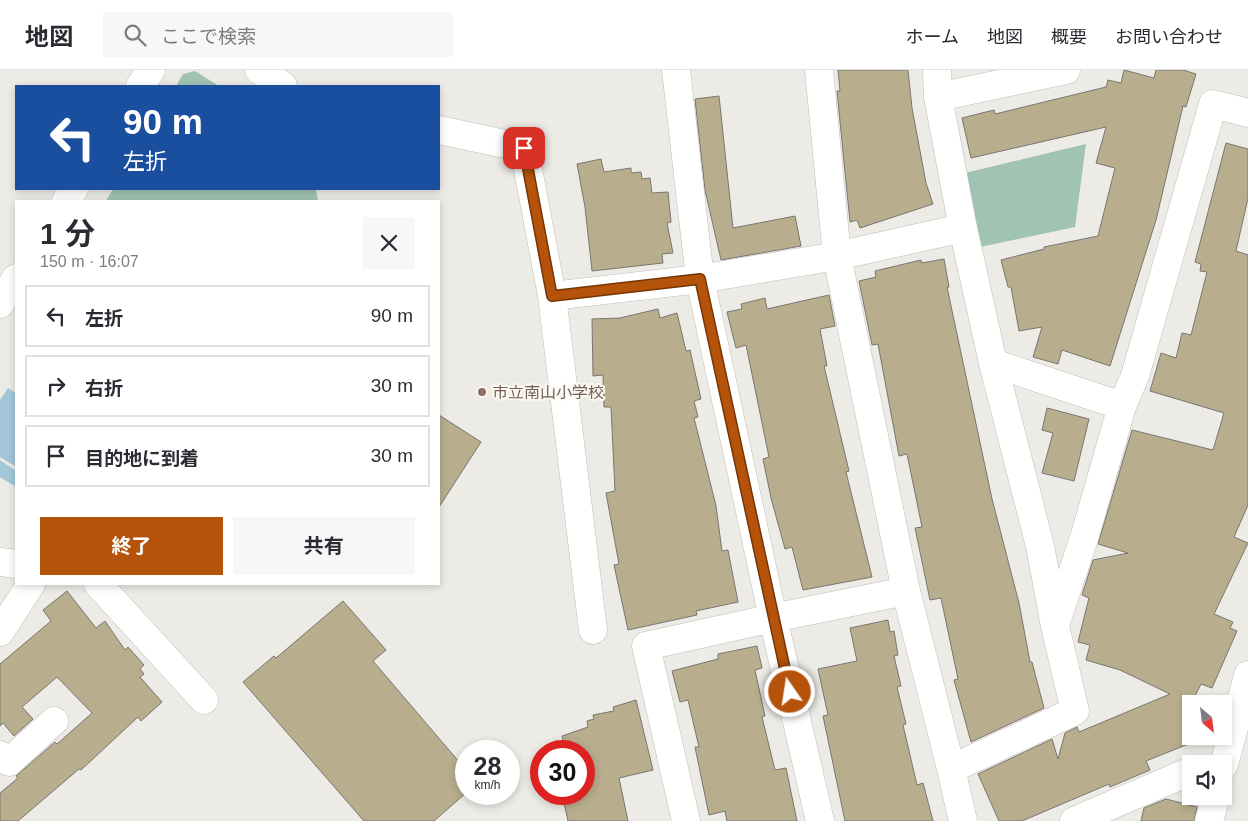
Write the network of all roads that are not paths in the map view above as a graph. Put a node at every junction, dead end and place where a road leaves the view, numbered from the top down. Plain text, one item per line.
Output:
1 (151, 70) edge
2 (259, 70) edge
3 (676, 70) edge
4 (819, 70) edge
5 (937, 70) edge
6 (1066, 70) edge
7 (141, 85) edge
8 (282, 85) edge
9 (938, 97) junction
10 (1248, 113) edge
11 (440, 130) edge
12 (963, 228) junction
13 (837, 256) junction
14 (700, 279) junction
15 (15, 280) edge
16 (552, 296) junction
17 (0, 304) edge
18 (993, 363) junction
19 (1122, 406) junction
20 (0, 562) edge
21 (15, 564) edge
22 (30, 585) edge
23 (99, 585) edge
24 (906, 591) junction
25 (772, 618) junction
26 (1055, 626) junction
27 (593, 630) dead end
28 (0, 632) edge
29 (1248, 675) edge
30 (204, 700) dead end
31 (1243, 712) edge
32 (54, 720) dead end
33 (0, 755) edge
34 (1223, 755) edge
35 (951, 769) junction
36 (1182, 775) edge
37 (1213, 805) edge
38 (686, 821) edge
39 (820, 821) edge
40 (962, 821) edge
41 (1074, 821) edge
42 (1209, 821) edge

1 - 7 street
2 - 8 street
3 - 14 street
4 - 13 street
5 - 9 street
6 - 9 street
9 - 12 street
10 - 19 street
11 - 16 street
12 - 13 street
12 - 18 street
13 - 14 street
13 - 24 street
14 - 16 street
14 - 25 street
15 - 17 street
16 - 27 street
18 - 19 street
18 - 26 street
19 - 26 street
20 - 21 street
22 - 28 street
23 - 30 street
24 - 25 street
24 - 35 street
25 - 38 street
25 - 39 street
26 - 35 street
29 - 31 street
31 - 34 street
32 - 33 street
35 - 40 street
36 - 41 street
37 - 42 street

